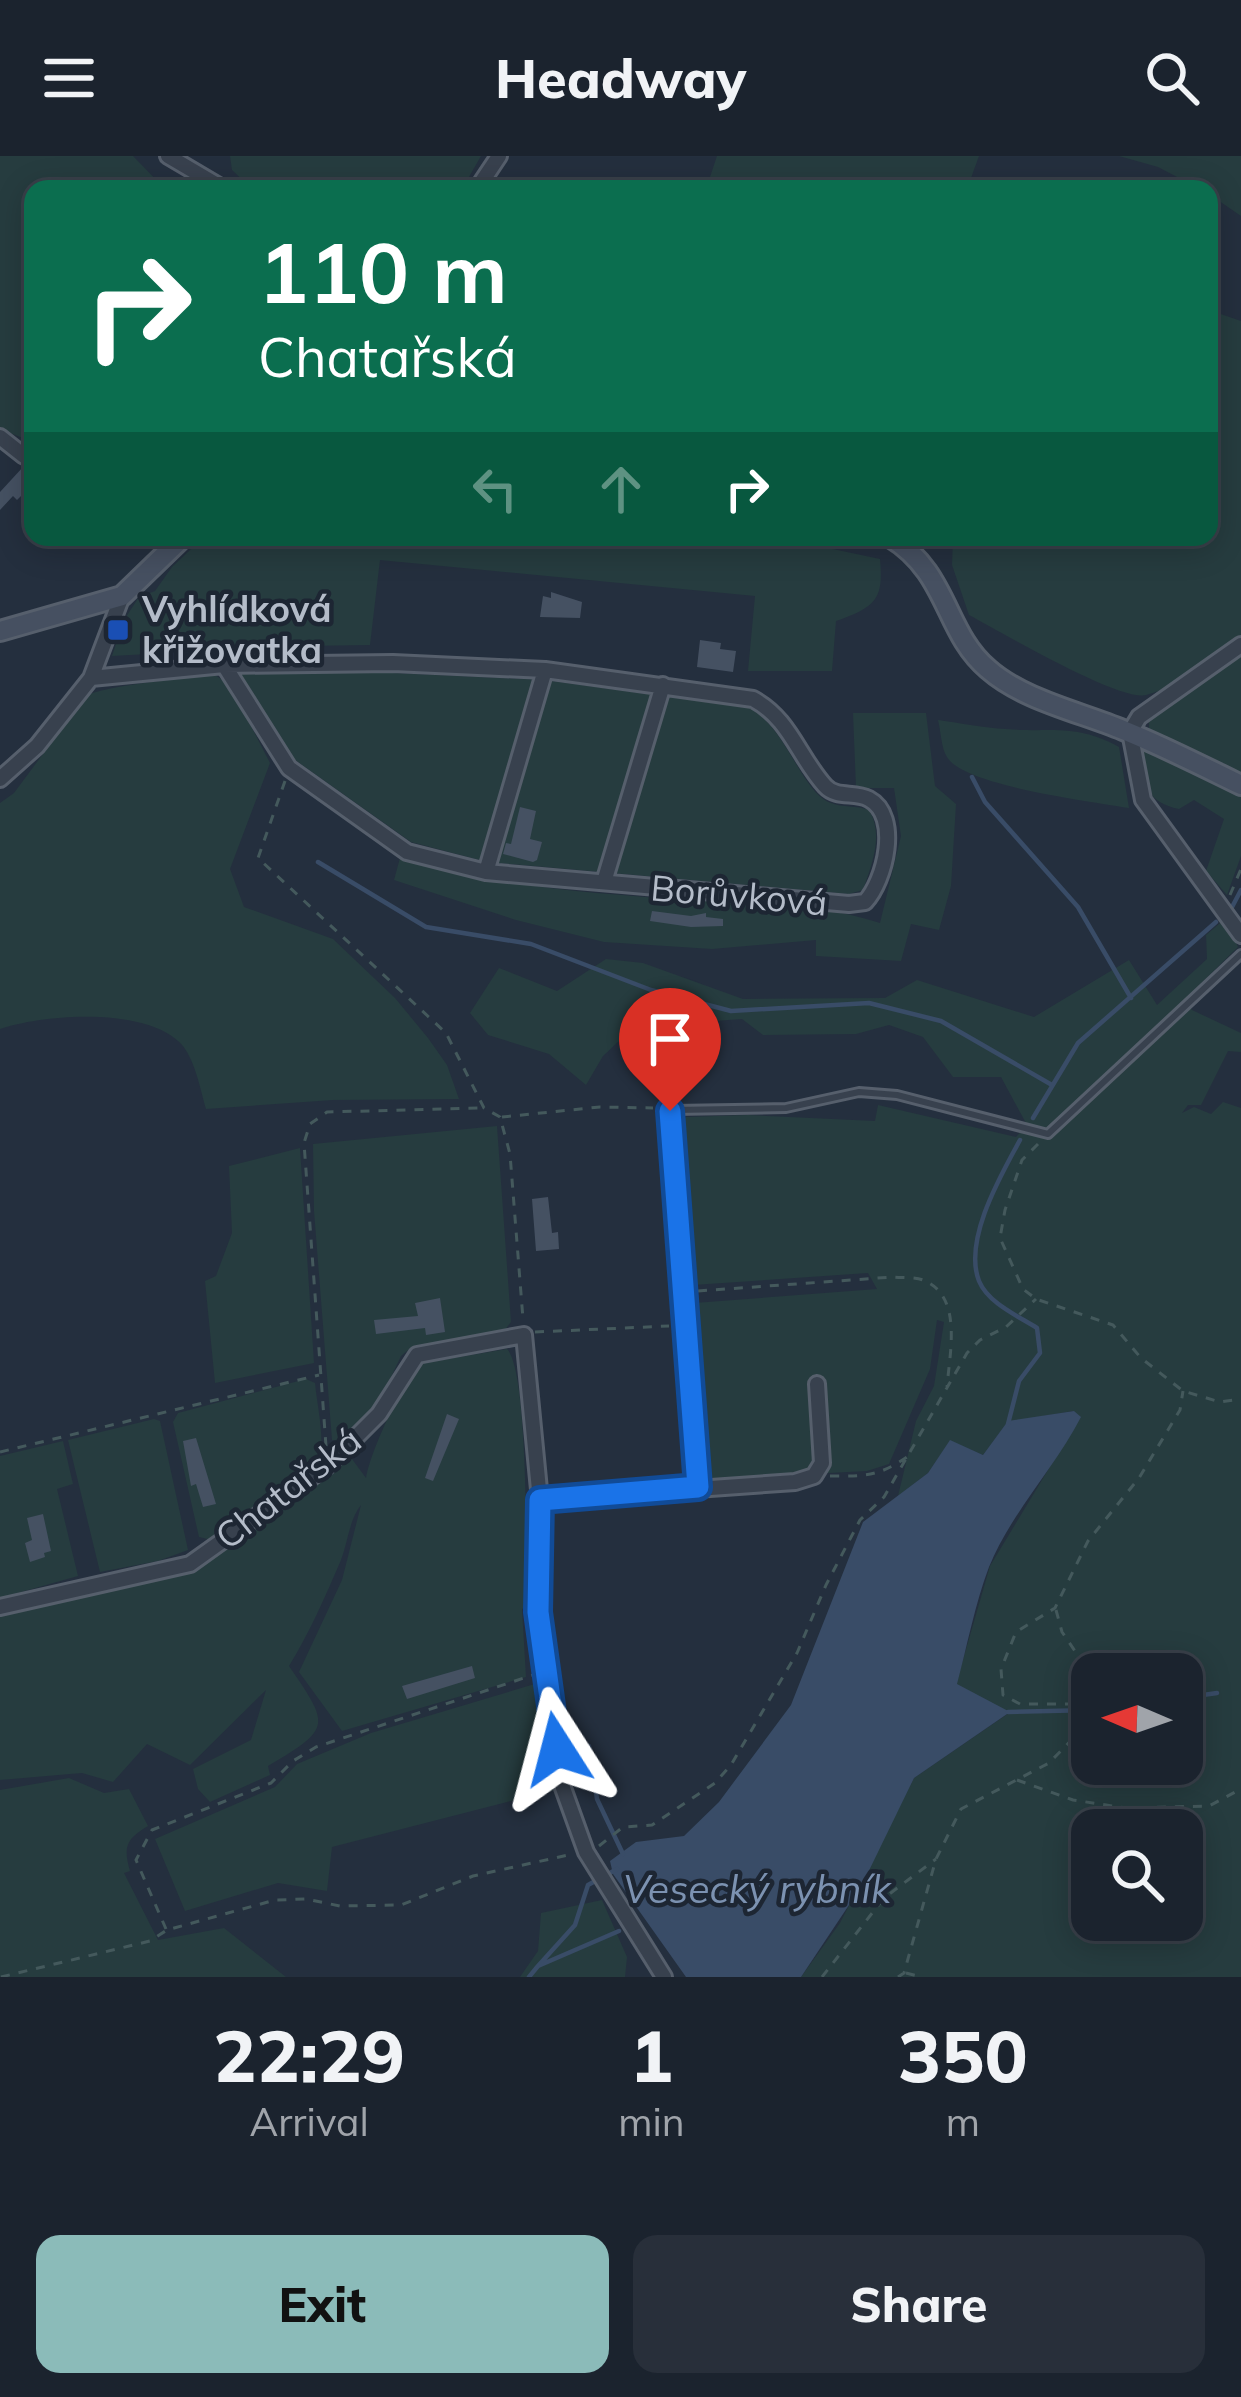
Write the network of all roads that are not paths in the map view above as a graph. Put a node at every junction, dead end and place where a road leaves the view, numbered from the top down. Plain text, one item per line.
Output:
1 (168, 156) edge
2 (209, 180) edge
3 (0, 437) edge
4 (24, 456) edge
5 (174, 546) edge
6 (900, 546) edge
7 (122, 596) junction
8 (0, 631) edge
9 (1241, 645) edge
10 (224, 665) junction
11 (545, 670) junction
12 (92, 678) junction
13 (663, 685) junction
14 (1130, 732) junction
15 (0, 779) edge
16 (1241, 785) edge
17 (486, 872) junction
18 (604, 882) junction
19 (1241, 935) edge
20 (1241, 954) edge
21 (670, 1111) joint
22 (817, 1384) dead end
23 (698, 1487) junction
24 (540, 1500) junction
25 (0, 1607) edge
26 (664, 1977) edge

1 - 2 street
3 - 4 street
5 - 7 street
6 - 14 street
7 - 8 street
7 - 12 street
9 - 14 street
10 - 11 street, Borůvková
10 - 12 street, Borůvková
10 - 17 street, Borůvková
11 - 13 street, Borůvková
11 - 17 street
12 - 15 street
13 - 18 street, Borůvková
13 - 18 street, Borůvková
14 - 16 street
14 - 19 street
17 - 18 street, Borůvková
20 - 21 lane
21 - 23 street
22 - 23 street
23 - 24 street
24 - 25 street, Chatařská
24 - 26 street

